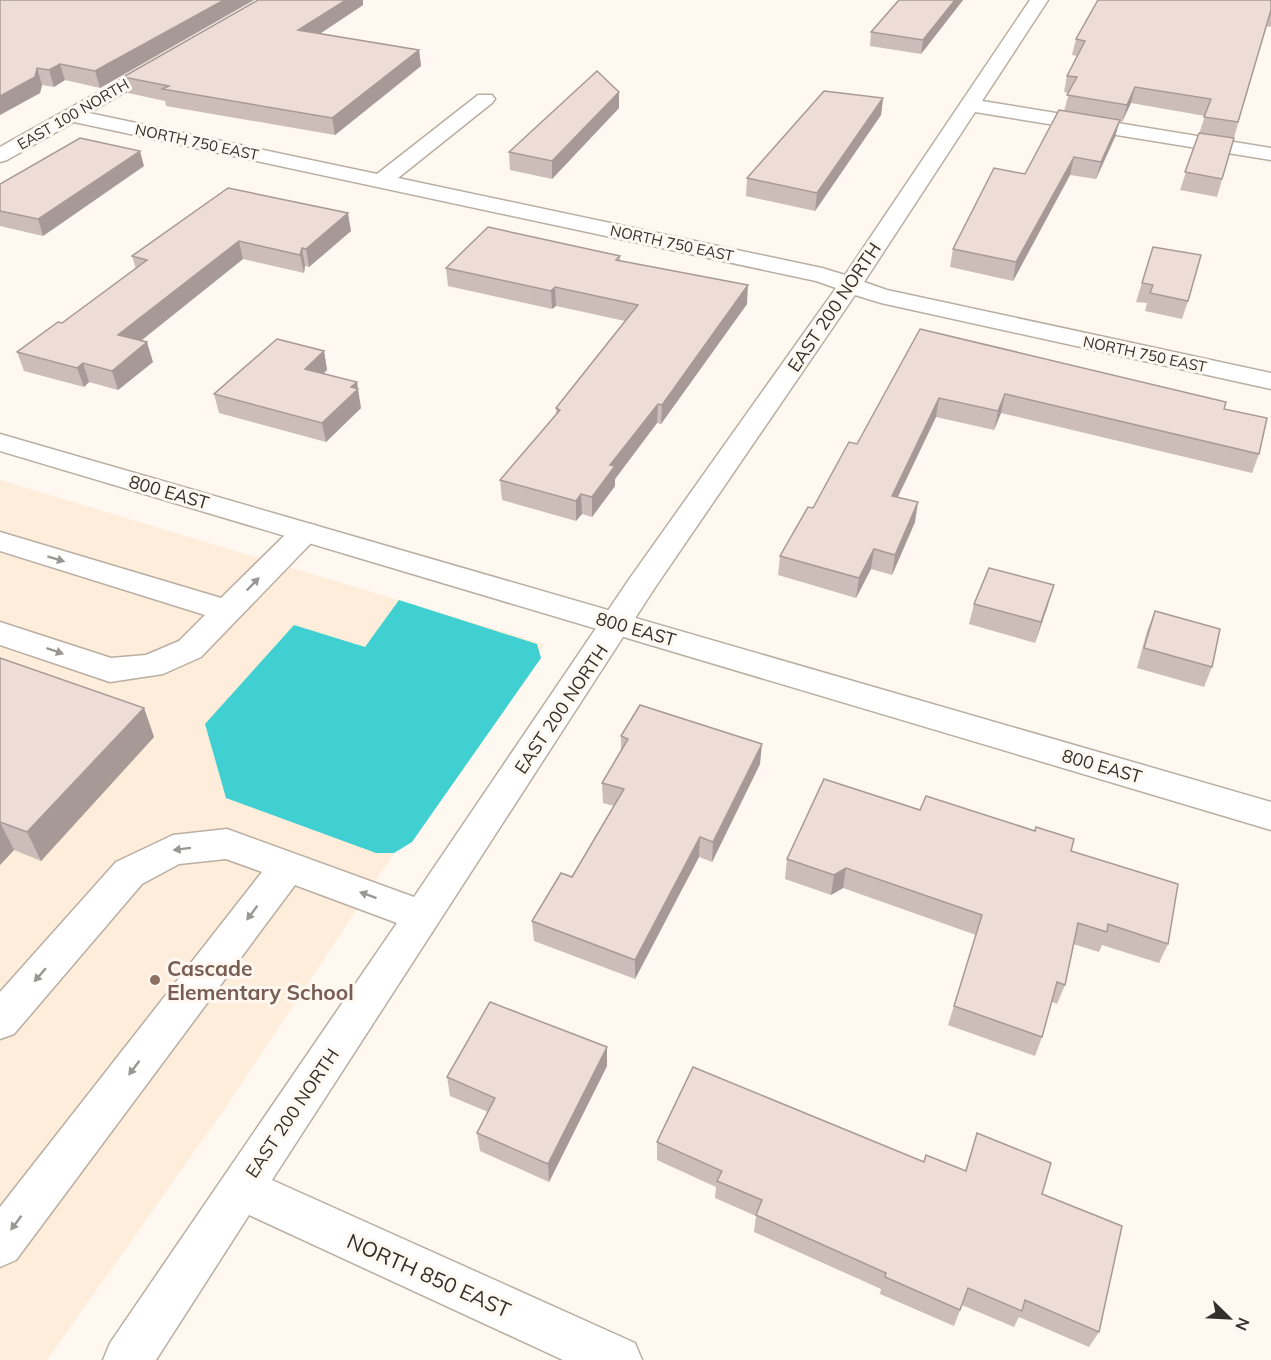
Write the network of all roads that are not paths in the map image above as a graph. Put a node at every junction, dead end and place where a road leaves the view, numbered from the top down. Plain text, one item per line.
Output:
1 (1039, 0) edge
2 (178, 53) edge
3 (484, 99) dead end
4 (970, 105) junction
5 (71, 115) junction
6 (1271, 154) edge
7 (0, 156) edge
8 (382, 180) junction
9 (850, 285) junction
10 (1271, 381) edge
11 (0, 442) edge
12 (305, 531) junction
13 (0, 542) edge
14 (227, 611) junction
15 (618, 623) junction
16 (0, 633) edge
17 (1271, 816) edge
18 (288, 866) junction
19 (423, 916) junction
20 (0, 1021) edge
21 (241, 1189) junction
22 (0, 1244) edge
23 (127, 1360) edge
24 (618, 1360) edge

1 - 4 street, EAST 200 NORTH
2 - 5 street, EAST 100 NORTH
3 - 8 street
4 - 6 street
4 - 9 street, EAST 200 NORTH
5 - 7 street, EAST 100 NORTH
5 - 8 street, NORTH 750 EAST
8 - 9 street, NORTH 750 EAST
9 - 10 street, NORTH 750 EAST
9 - 15 street, EAST 200 NORTH
11 - 12 street, 800 EAST
14 -> 12 street
12 - 15 street, 800 EAST
13 -> 14 street
16 -> 14 street
15 - 17 street, 800 EAST
15 - 19 street, EAST 200 NORTH
19 -> 18 street
18 -> 20 street
18 -> 22 street
19 - 21 street, EAST 200 NORTH
21 - 23 street, EAST 200 NORTH
21 - 24 street, NORTH 850 EAST

